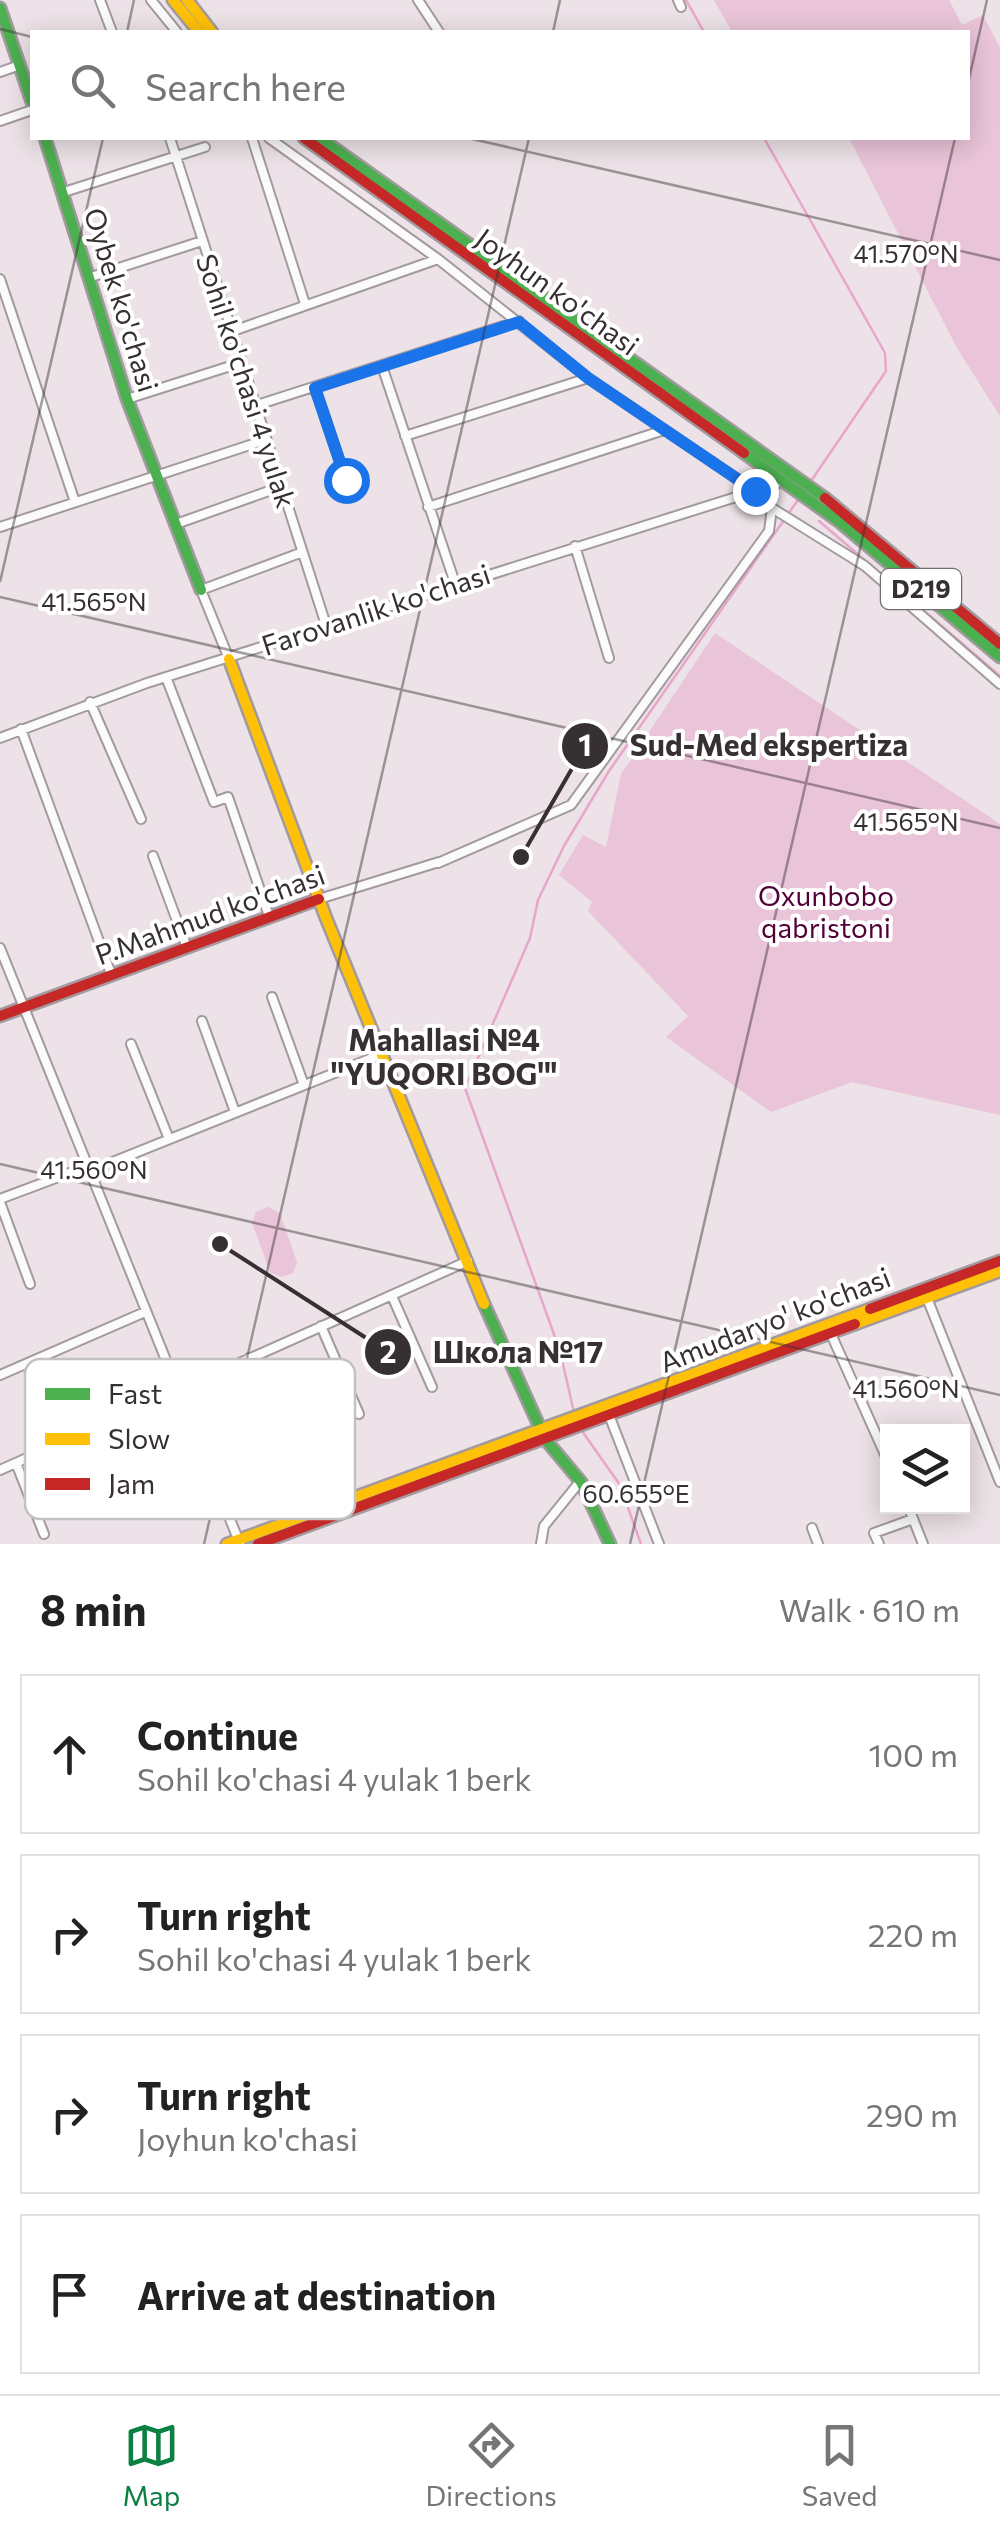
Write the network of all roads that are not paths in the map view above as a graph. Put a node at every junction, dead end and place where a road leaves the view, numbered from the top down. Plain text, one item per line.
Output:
1 (100, 0) edge
2 (151, 0) edge
3 (173, 0) edge
4 (187, 0) edge
5 (418, 0) edge
6 (0, 8) edge
7 (111, 30) edge
8 (175, 30) edge
9 (196, 30) edge
10 (210, 30) edge
11 (438, 30) edge
12 (20, 65) junction
13 (0, 72) edge
14 (30, 96) edge
15 (30, 111) edge
16 (0, 121) edge
17 (46, 140) edge
18 (171, 140) edge
19 (253, 140) edge
20 (272, 140) edge
21 (307, 140) edge
22 (323, 140) edge
23 (205, 147) dead end
24 (176, 156) junction
25 (64, 192) junction
26 (202, 242) junction
27 (438, 258) junction
28 (91, 277) junction
29 (0, 280) edge
30 (305, 304) junction
31 (519, 322) junction
32 (230, 332) junction
33 (240, 363) junction
34 (382, 366) junction
35 (588, 378) junction
36 (315, 388) junction
37 (127, 399) junction
38 (254, 406) junction
39 (664, 430) junction
40 (405, 436) junction
41 (264, 440) junction
42 (154, 475) junction
43 (785, 477) junction
44 (346, 480) dead end
45 (280, 488) junction
46 (755, 491) junction
47 (765, 500) junction
48 (75, 502) junction
49 (428, 507) junction
50 (776, 510) junction
51 (844, 518) junction
52 (1, 524) edge
53 (176, 524) junction
54 (575, 546) junction
55 (300, 553) junction
56 (456, 583) junction
57 (201, 590) junction
58 (326, 624) junction
59 (1000, 644) edge
60 (1000, 657) edge
61 (609, 658) dead end
62 (229, 659) junction
63 (166, 677) junction
64 (1000, 684) edge
65 (90, 702) junction
66 (21, 729) junction
67 (0, 738) edge
68 (576, 806) dead end
69 (141, 819) dead end
70 (153, 856) dead end
71 (438, 863) junction
72 (319, 898) junction
73 (268, 916) junction
74 (186, 945) junction
75 (0, 948) edge
76 (111, 974) junction
77 (272, 997) dead end
78 (23, 1007) junction
79 (0, 1016) edge
80 (202, 1021) dead end
81 (131, 1044) dead end
82 (382, 1054) junction
83 (304, 1085) junction
84 (236, 1112) junction
85 (169, 1139) junction
86 (89, 1168) junction
87 (0, 1200) edge
88 (1000, 1260) edge
89 (468, 1261) junction
90 (1000, 1271) edge
91 (30, 1284) dead end
92 (925, 1293) junction
93 (392, 1296) junction
94 (145, 1312) junction
95 (321, 1326) junction
96 (832, 1334) junction
97 (249, 1358) edge
98 (37, 1359) edge
99 (164, 1359) edge
100 (335, 1359) edge
101 (25, 1364) edge
102 (0, 1375) edge
103 (432, 1386) dead end
104 (355, 1405) edge
105 (359, 1414) dead end
106 (609, 1415) junction
107 (543, 1435) junction
108 (880, 1444) edge
109 (25, 1459) edge
110 (16, 1463) junction
111 (0, 1470) edge
112 (1000, 1482) edge
113 (578, 1484) dead end
114 (25, 1486) edge
115 (355, 1501) edge
116 (355, 1507) edge
117 (911, 1514) edge
118 (38, 1519) edge
119 (303, 1519) edge
120 (323, 1519) edge
121 (913, 1519) junction
122 (812, 1528) dead end
123 (44, 1534) dead end
124 (240, 1541) edge
125 (227, 1544) edge
126 (258, 1544) edge
127 (541, 1544) edge
128 (610, 1544) edge
129 (659, 1544) edge
130 (818, 1544) edge
131 (878, 1544) edge
132 (923, 1544) edge

1 - 7 street
2 - 8 street
3 - 9 street
4 - 10 street
5 - 11 street
6 - 12 street
12 - 13 street
12 - 14 street
15 - 16 street
17 - 25 street, Oybek ko'chasi
18 - 24 street, Sohil ko'chasi 4 yulak
19 - 30 street
20 - 27 street, Joyhun ko'chasi
21 - 43 street, Joyhun ko'chasi / D219
22 - 43 street, Joyhun ko'chasi / D219
23 - 24 street
24 - 25 street
24 - 26 street, Sohil ko'chasi 4 yulak
25 - 28 street, Oybek ko'chasi
26 - 28 street
26 - 32 street, Sohil ko'chasi 4 yulak
27 - 30 street
27 - 31 street, Joyhun ko'chasi
28 - 37 street, Oybek ko'chasi
29 - 48 street
30 - 32 street
31 - 34 street
31 - 35 street, Joyhun ko'chasi
32 - 33 street, Sohil ko'chasi 4 yulak
33 - 37 street
33 - 38 street, Sohil ko'chasi 4 yulak
34 - 36 street
34 - 40 street
35 - 39 street, Joyhun ko'chasi
35 - 40 street
36 - 38 street
36 - 44 street
37 - 42 street, Oybek ko'chasi
38 - 41 street, Sohil ko'chasi 4 yulak
39 - 46 street, Joyhun ko'chasi
39 - 49 street
40 - 49 street
41 - 42 street
41 - 45 street, Sohil ko'chasi 4 yulak
42 - 48 street
42 - 53 street, Oybek ko'chasi
43 - 47 street
43 - 51 street, D219
45 - 53 street
45 - 55 street, Sohil ko'chasi 4 yulak
46 - 47 street, Joyhun ko'chasi
46 - 54 street, Farovanlik ko'chasi
47 - 50 street, Joyhun ko'chasi
48 - 52 street
49 - 56 street
50 - 64 street, Joyhun ko'chasi
50 - 71 street, P.Mahmud ko'chasi
51 - 59 street, D219
51 - 60 street, D219
53 - 57 street, Oybek ko'chasi
54 - 56 street, Farovanlik ko'chasi
54 - 61 street
55 - 57 street
55 - 58 street, Sohil ko'chasi 4 yulak
56 - 58 street, Farovanlik ko'chasi
57 - 62 street, Oybek ko'chasi
58 - 62 street, Farovanlik ko'chasi
62 - 63 street, Farovanlik ko'chasi
62 - 72 street
63 - 65 street, Farovanlik ko'chasi
63 - 73 street
65 - 66 street, Farovanlik ko'chasi
65 - 69 street
66 - 67 street, Farovanlik ko'chasi
66 - 76 street
68 - 71 street, P.Mahmud ko'chasi
70 - 74 street
71 - 72 street, P.Mahmud ko'chasi
72 - 73 street, P.Mahmud ko'chasi
72 - 82 street
73 - 74 street, P.Mahmud ko'chasi
74 - 76 street, P.Mahmud ko'chasi
75 - 78 street
76 - 78 street, P.Mahmud ko'chasi
77 - 83 street
78 - 79 street, P.Mahmud ko'chasi
78 - 86 street
80 - 84 street
81 - 85 street
82 - 83 street
82 - 89 street
83 - 84 street
84 - 85 street
85 - 86 street
86 - 87 street
86 - 94 street
87 - 91 street
88 - 92 street, Amudaryo' ko'chasi
89 - 93 street
89 - 107 street
90 - 92 street
92 - 96 street, Amudaryo' ko'chasi
92 - 107 street, Amudaryo' ko'chasi
92 - 112 street
93 - 95 street
93 - 103 street
94 - 98 street
94 - 99 street
95 - 97 street
95 - 100 street
96 - 106 street, Amudaryo' ko'chasi
96 - 108 street
101 - 102 street
104 - 105 street
106 - 107 street, Amudaryo' ko'chasi
106 - 129 street
107 - 115 street, Amudaryo' ko'chasi
107 - 116 street, Amudaryo' ko'chasi
107 - 128 street
109 - 110 street
110 - 111 street
110 - 114 street
113 - 127 street
117 - 121 street
118 - 123 street
119 - 124 street, Amudaryo' ko'chasi
120 - 126 street, Amudaryo' ko'chasi
121 - 131 street
121 - 132 street
122 - 130 street
124 - 125 street, Amudaryo' ko'chasi

